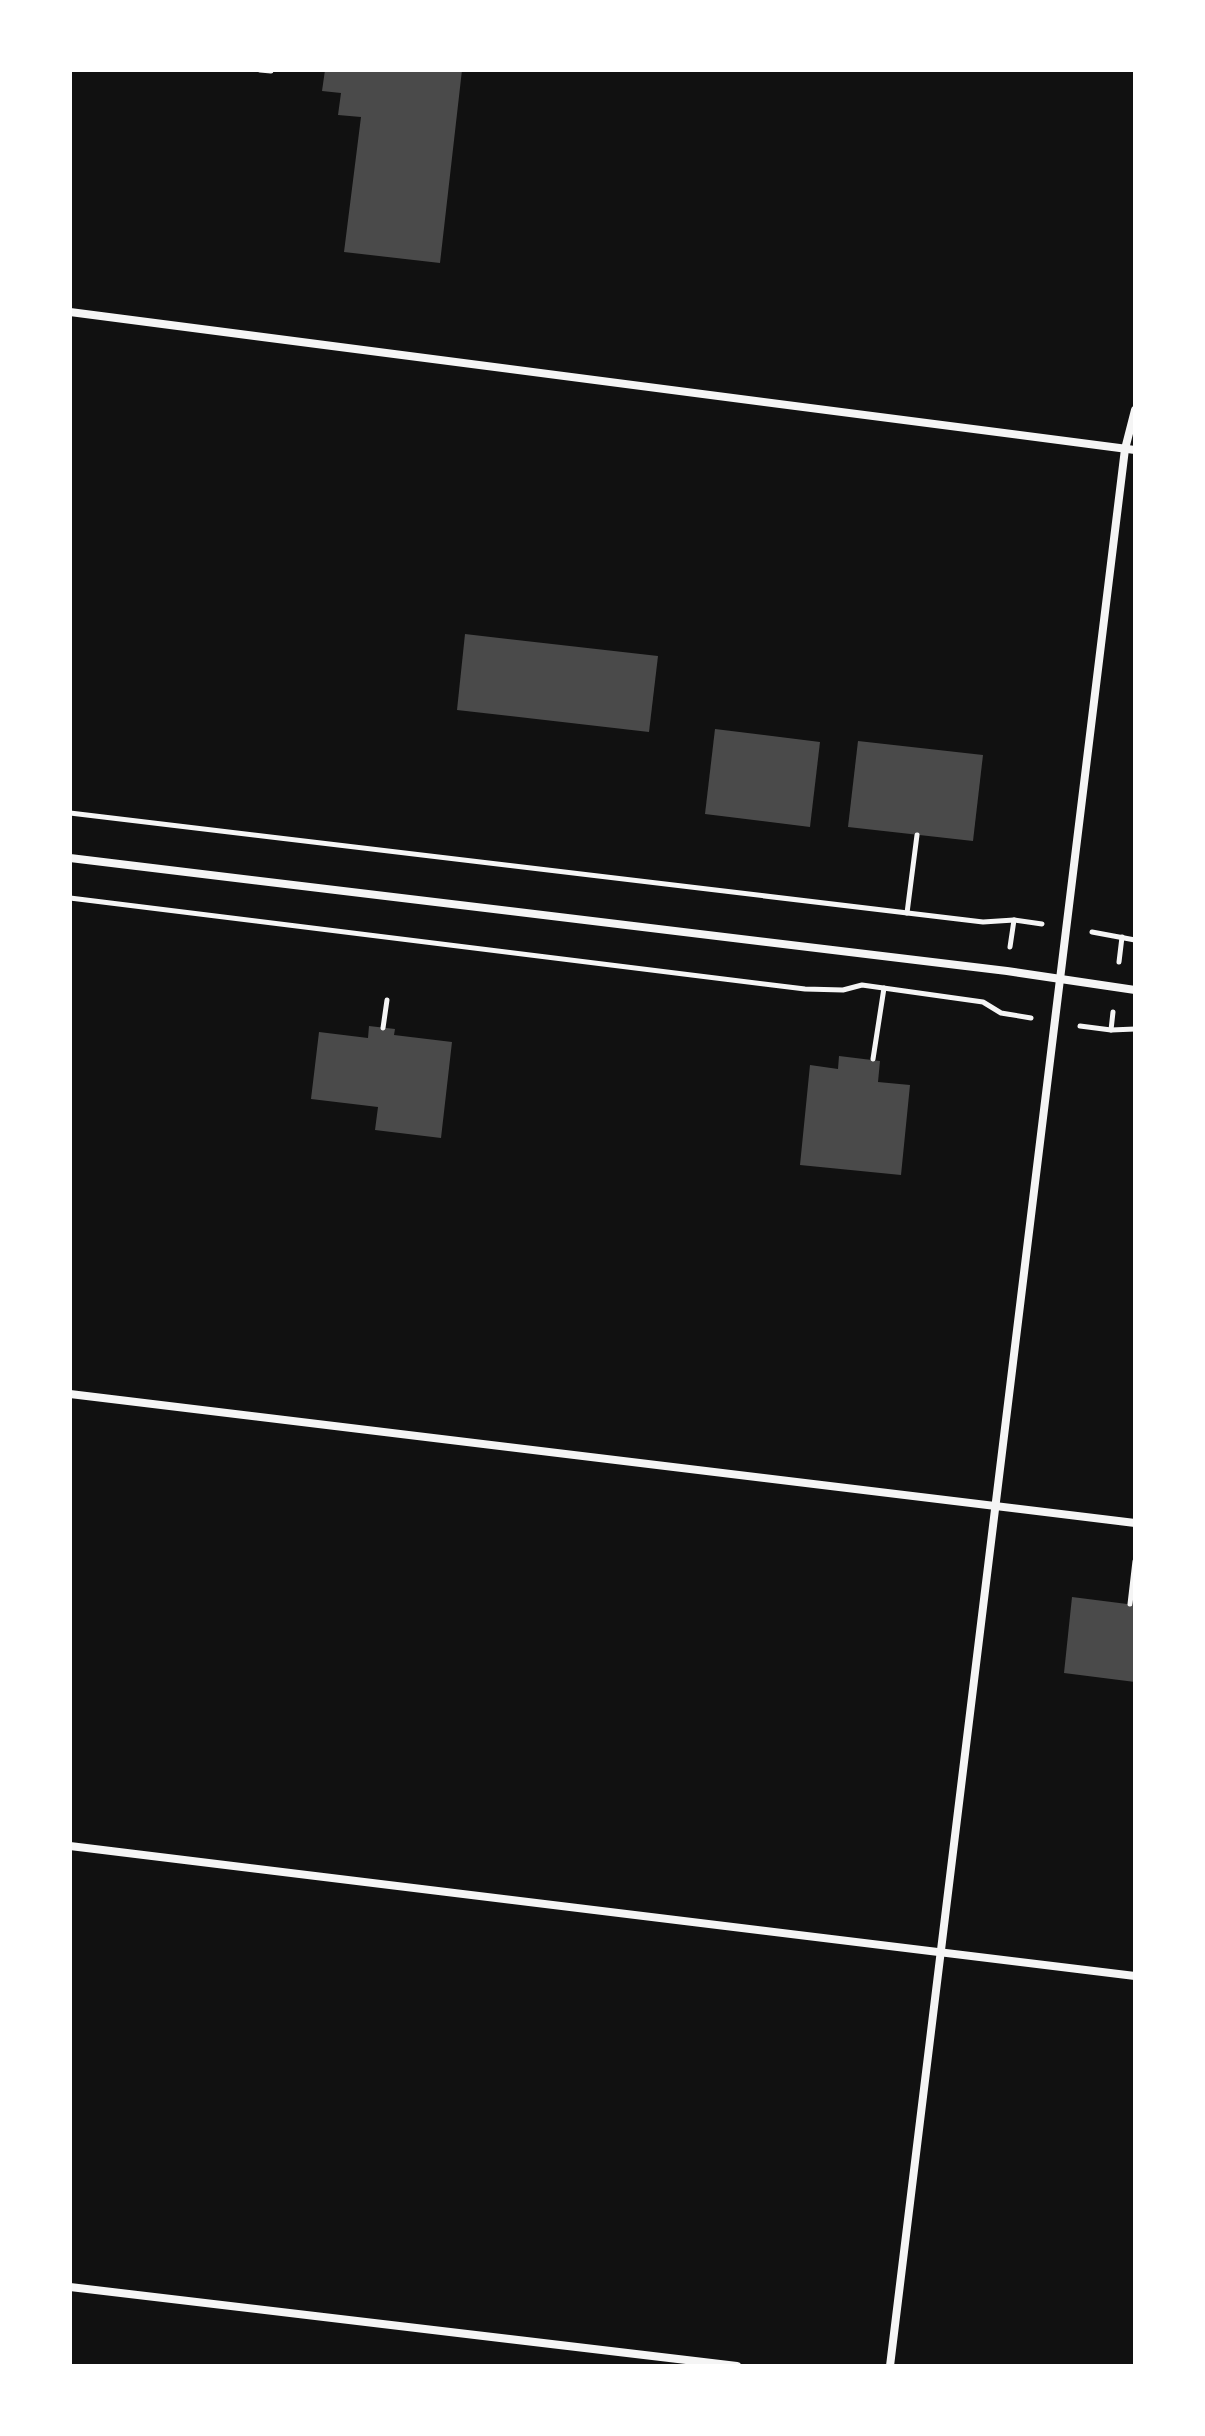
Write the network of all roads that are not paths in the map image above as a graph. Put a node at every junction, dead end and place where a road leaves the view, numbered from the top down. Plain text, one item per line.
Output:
1 (70, 312) edge
2 (1135, 410) edge
3 (1125, 449) junction
4 (1135, 450) edge
5 (70, 858) edge
6 (1060, 978) junction
7 (1135, 990) edge
8 (70, 1394) edge
9 (994, 1506) junction
10 (1135, 1523) edge
11 (70, 1846) edge
12 (940, 1953) junction
13 (1135, 1976) edge
14 (70, 2287) edge
15 (737, 2366) edge
16 (890, 2366) edge

1 - 3 street
2 - 3 street
3 - 4 street
3 - 6 street
5 - 6 street
6 - 7 street
6 - 9 street
8 - 9 street
9 - 10 street
9 - 12 street
11 - 12 street
12 - 13 street
12 - 16 street
14 - 15 street

